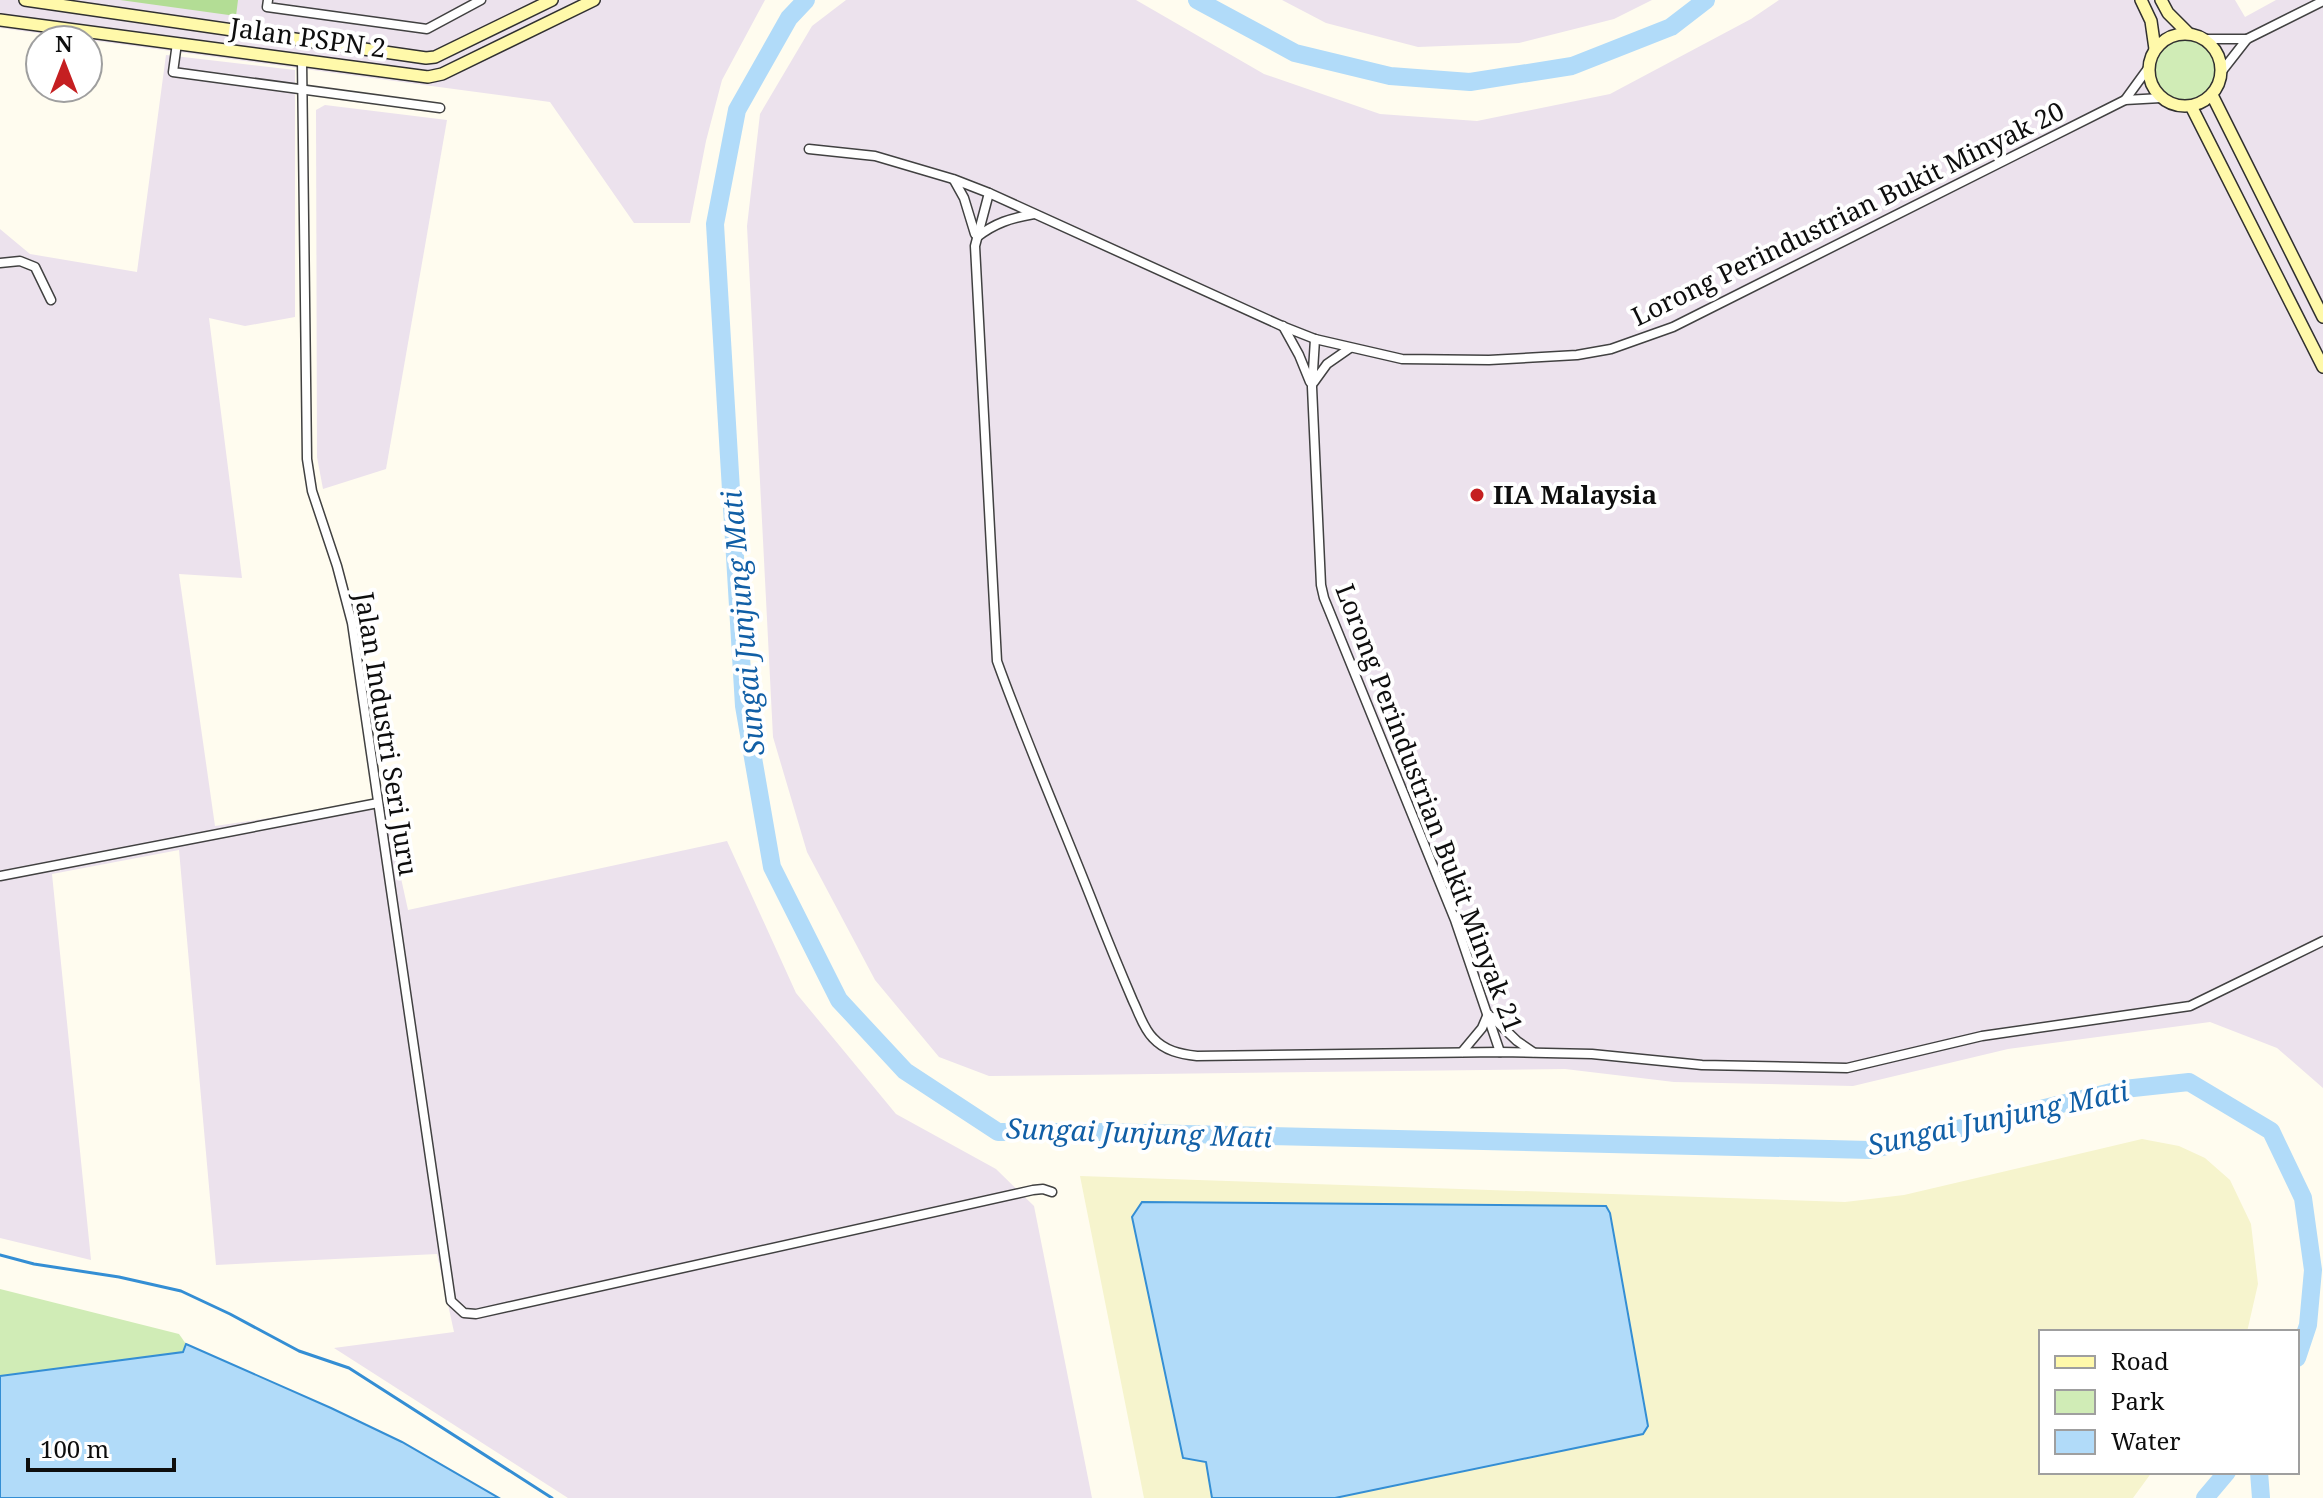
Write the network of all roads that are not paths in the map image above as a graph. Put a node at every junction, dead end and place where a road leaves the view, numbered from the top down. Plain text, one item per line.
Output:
1 (25, 0) edge
2 (481, 0) edge
3 (552, 0) edge
4 (594, 0) edge
5 (2141, 0) edge
6 (2161, 0) edge
7 (2323, 1) edge
8 (268, 3) edge
9 (0, 20) edge
10 (2188, 33) junction
11 (2205, 39) junction
12 (2247, 39) junction
13 (177, 43) junction
14 (2155, 49) junction
15 (302, 60) junction
16 (2149, 67) junction
17 (2222, 71) junction
18 (302, 89) junction
19 (2212, 95) junction
20 (2161, 98) junction
21 (2125, 100) junction
22 (2191, 106) junction
23 (440, 108) dead end
24 (809, 149) dead end
25 (953, 179) junction
26 (989, 193) junction
27 (1034, 214) junction
28 (976, 237) junction
29 (0, 263) edge
30 (51, 300) dead end
31 (2323, 317) edge
32 (1282, 326) junction
33 (1315, 339) junction
34 (1350, 348) junction
35 (2323, 367) edge
36 (1312, 387) junction
37 (378, 803) junction
38 (0, 876) edge
39 (2323, 941) edge
40 (1488, 1013) junction
41 (1461, 1052) junction
42 (1500, 1052) junction
43 (1534, 1052) junction
44 (1052, 1192) dead end

1 - 3 street, Jalan PSPN 2
2 - 8 street
4 - 15 street, Jalan PSPN 2
5 - 14 street
6 - 10 street
7 - 12 street
9 - 13 street, Jalan PSPN 2
10 - 11 street
10 - 14 street
11 - 12 street
11 - 17 street
12 - 17 street
13 - 15 street, Jalan PSPN 2
13 - 18 street
14 - 16 street
15 - 18 street, Jalan Industri Seri Juru
16 - 20 street
16 - 21 street
17 - 19 street
18 - 23 street
18 - 37 street, Jalan Industri Seri Juru
19 - 22 street
19 - 31 street
20 - 21 street
20 - 22 street
21 - 34 street, Lorong Perindustrian Bukit Minyak 20
22 - 35 street
24 - 25 street, Lorong Perindustrian Bukit Minyak 20
25 - 26 street, Lorong Perindustrian Bukit Minyak 20
25 - 28 street
26 - 27 street, Lorong Perindustrian Bukit Minyak 20
26 - 28 street
27 - 28 street
27 - 32 street, Lorong Perindustrian Bukit Minyak 20
28 - 41 street
29 - 30 street
32 - 33 street, Lorong Perindustrian Bukit Minyak 20
32 - 36 street
33 - 34 street, Lorong Perindustrian Bukit Minyak 20
33 - 36 street, Lorong Perindustrian Bukit Minyak 21
34 - 36 street
36 - 40 street, Lorong Perindustrian Bukit Minyak 21
37 - 38 street
37 - 44 street, Jalan Industri Seri Juru
39 - 43 street
40 - 41 street
40 - 42 street, Lorong Perindustrian Bukit Minyak 21
40 - 43 street
41 - 42 street
42 - 43 street

